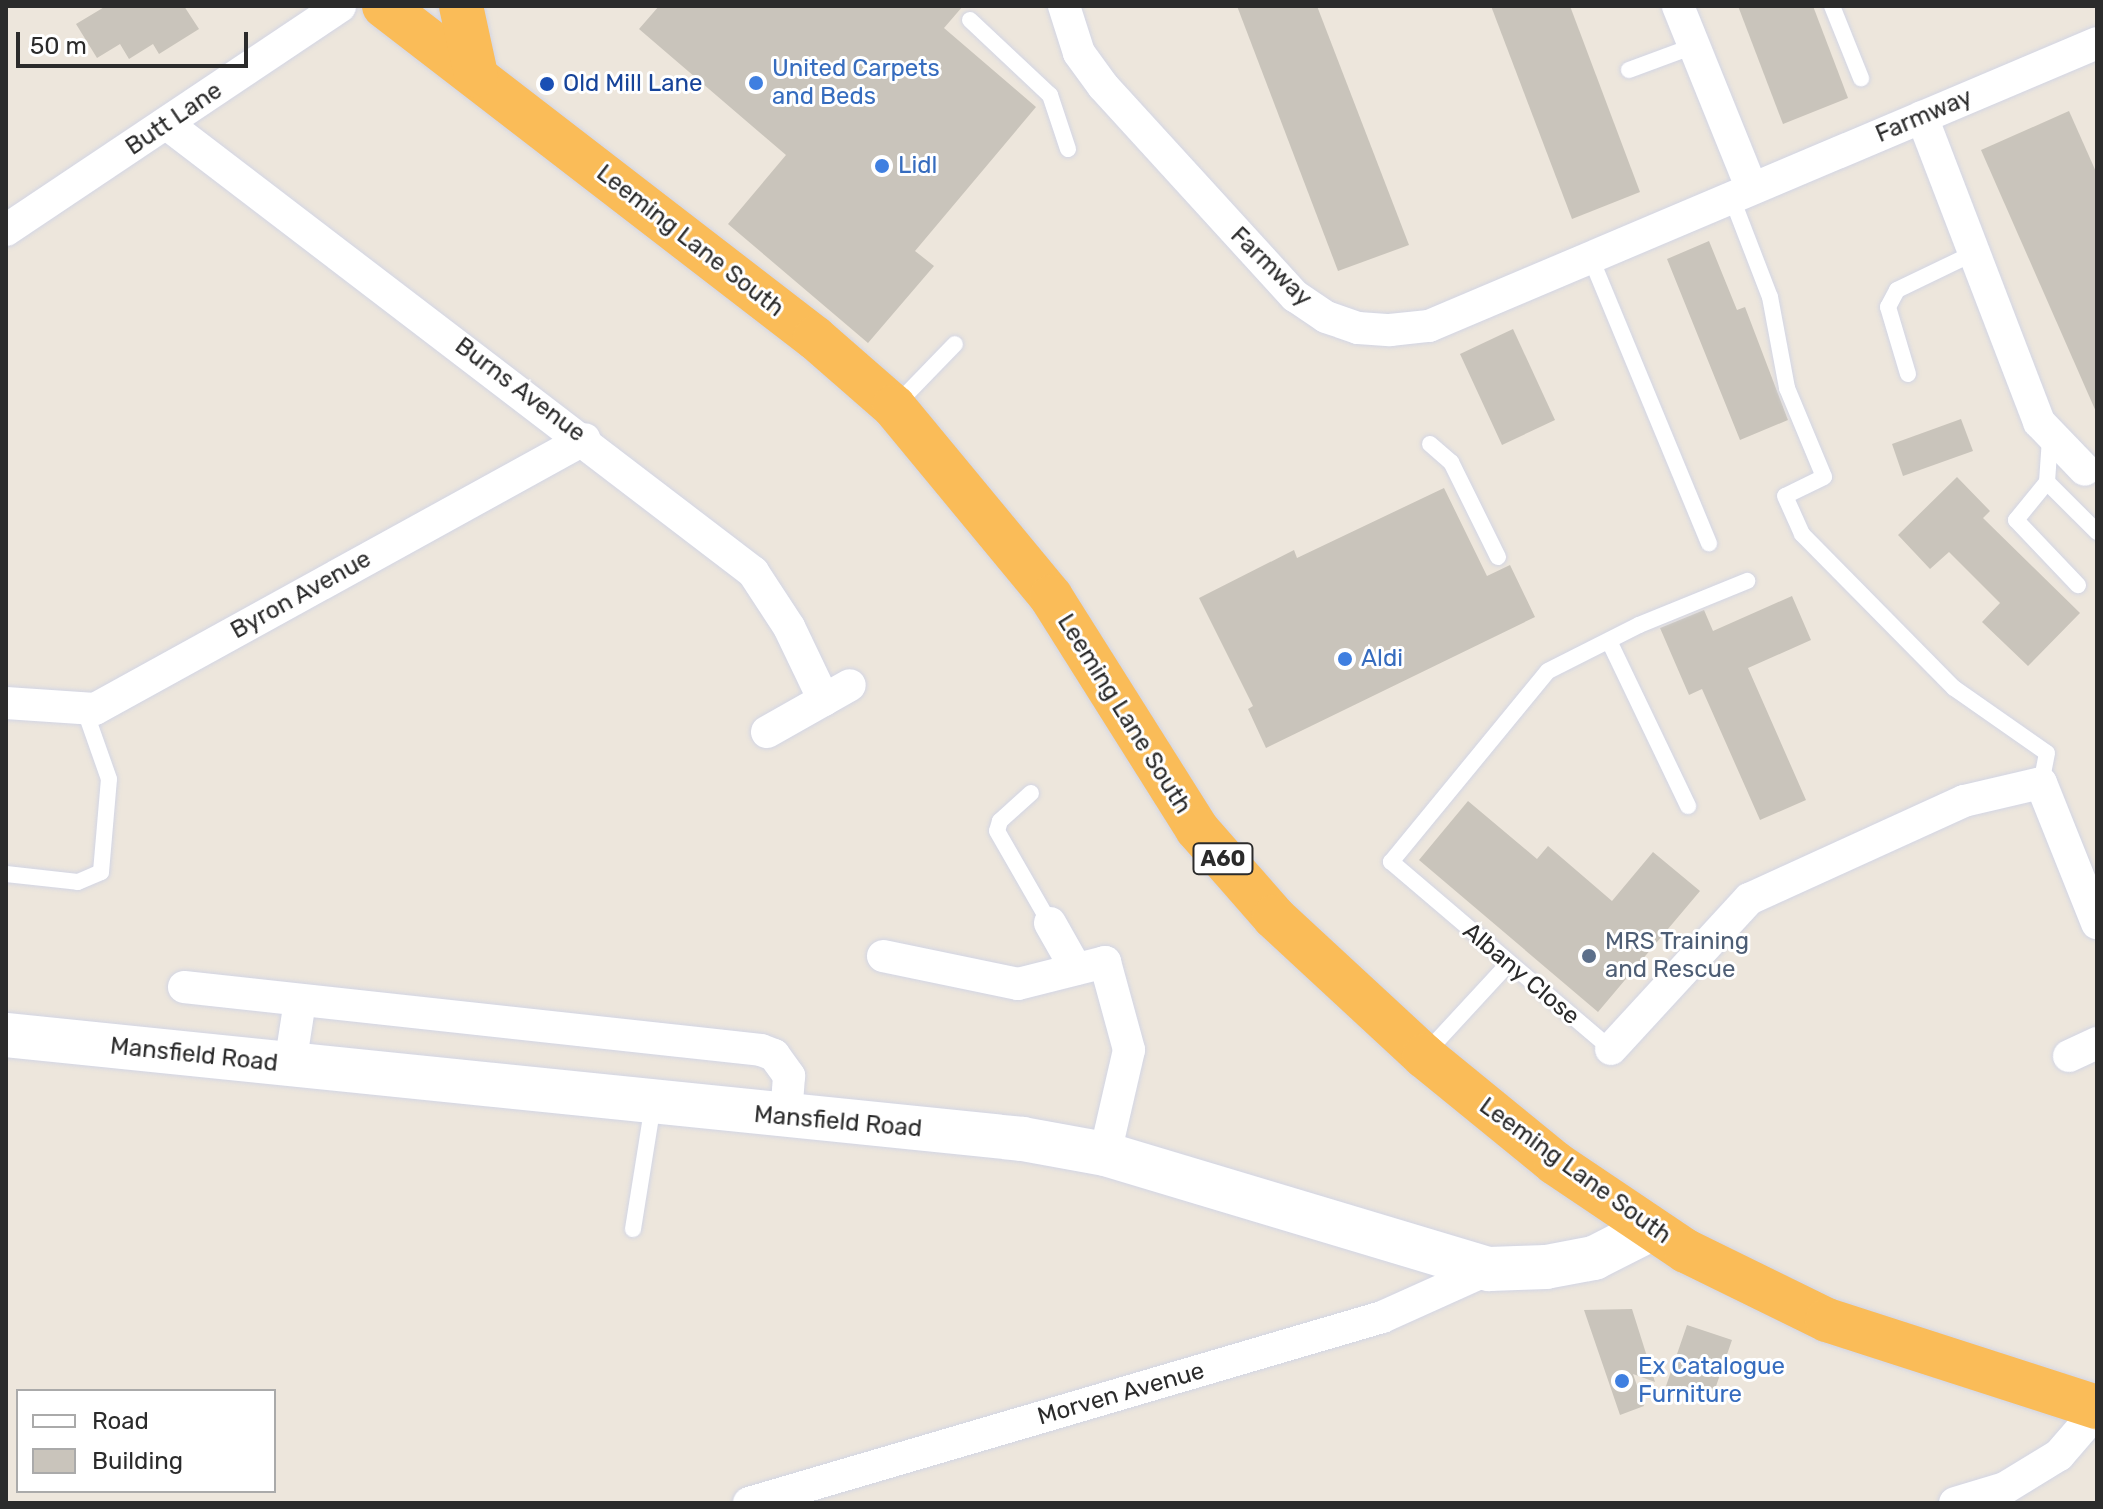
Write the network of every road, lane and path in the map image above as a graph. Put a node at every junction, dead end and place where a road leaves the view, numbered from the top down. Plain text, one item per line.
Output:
1 (340, 6) edge
2 (384, 6) edge
3 (461, 6) edge
4 (1064, 6) edge
5 (1678, 6) edge
6 (1832, 6) edge
7 (970, 20) dead end
8 (2097, 43) edge
9 (1694, 46) junction
10 (1629, 70) dead end
11 (476, 75) junction
12 (1861, 78) dead end
13 (1922, 117) junction
14 (167, 124) junction
15 (1068, 149) dead end
16 (1741, 192) junction
17 (6, 230) edge
18 (1974, 253) junction
19 (1590, 256) junction
20 (955, 344) dead end
21 (1908, 374) dead end
22 (894, 407) junction
23 (585, 439) junction
24 (2050, 439) junction
25 (1430, 444) dead end
26 (2091, 473) edge
27 (2047, 482) junction
28 (2097, 532) edge
29 (1709, 543) dead end
30 (1498, 557) dead end
31 (1747, 581) dead end
32 (2078, 585) dead end
33 (1609, 641) junction
34 (6, 703) edge
35 (85, 711) junction
36 (767, 732) dead end
37 (2041, 783) junction
38 (1031, 793) dead end
39 (1688, 806) dead end
40 (6, 874) edge
41 (1050, 923) joint
42 (2097, 923) edge
43 (883, 956) dead end
44 (1508, 964) junction
45 (1076, 969) junction
46 (184, 987) dead end
47 (300, 1001) junction
48 (6, 1035) edge
49 (1611, 1049) joint
50 (1424, 1056) junction
51 (290, 1065) junction
52 (653, 1104) junction
53 (786, 1117) junction
54 (1105, 1154) junction
55 (633, 1229) dead end
56 (1649, 1230) junction
57 (1489, 1269) junction
58 (2097, 1409) edge
59 (749, 1503) edge
60 (1955, 1503) edge

1 - 14 street, Butt Lane
2 - 11 highway, Leeming Lane South / A60
3 - 11 highway
4 - 19 street, Farmway
5 - 9 street
6 - 12 lane
7 - 15 lane
8 - 13 street, Farmway
9 - 10 lane
9 - 16 street
11 - 22 highway, Leeming Lane South / A60
13 - 16 street, Farmway
13 - 18 street
14 - 17 street, Butt Lane
14 - 23 street, Burns Avenue
16 - 19 street, Farmway
16 - 37 lane
18 - 21 lane
18 - 24 street
19 - 29 lane
20 - 22 lane
22 - 50 highway, Leeming Lane South / A60
23 - 35 street, Byron Avenue
23 - 36 street, Burns Avenue
24 - 26 street
24 - 27 lane
25 - 30 lane
27 - 28 lane
27 - 32 lane
31 - 33 lane, Albany Close
33 - 39 lane
33 - 44 lane, Albany Close
34 - 35 street
35 - 40 lane
37 - 42 street
37 - 49 street, Albany Close
38 - 41 lane
41 - 45 street
43 - 45 street
44 - 49 lane, Albany Close
44 - 50 lane
45 - 54 street
46 - 47 street
47 - 51 street
47 - 53 street
48 - 51 main road, Mansfield Road
50 - 56 highway, Leeming Lane South / A60
51 - 52 main road, Mansfield Road
52 - 53 main road, Mansfield Road
52 - 55 lane
53 - 54 main road, Mansfield Road
54 - 57 main road, Mansfield Road
56 - 57 main road, Mansfield Road
56 - 58 highway, Leeming Lane South / A60
57 - 59 street, Morven Avenue
58 - 60 street

